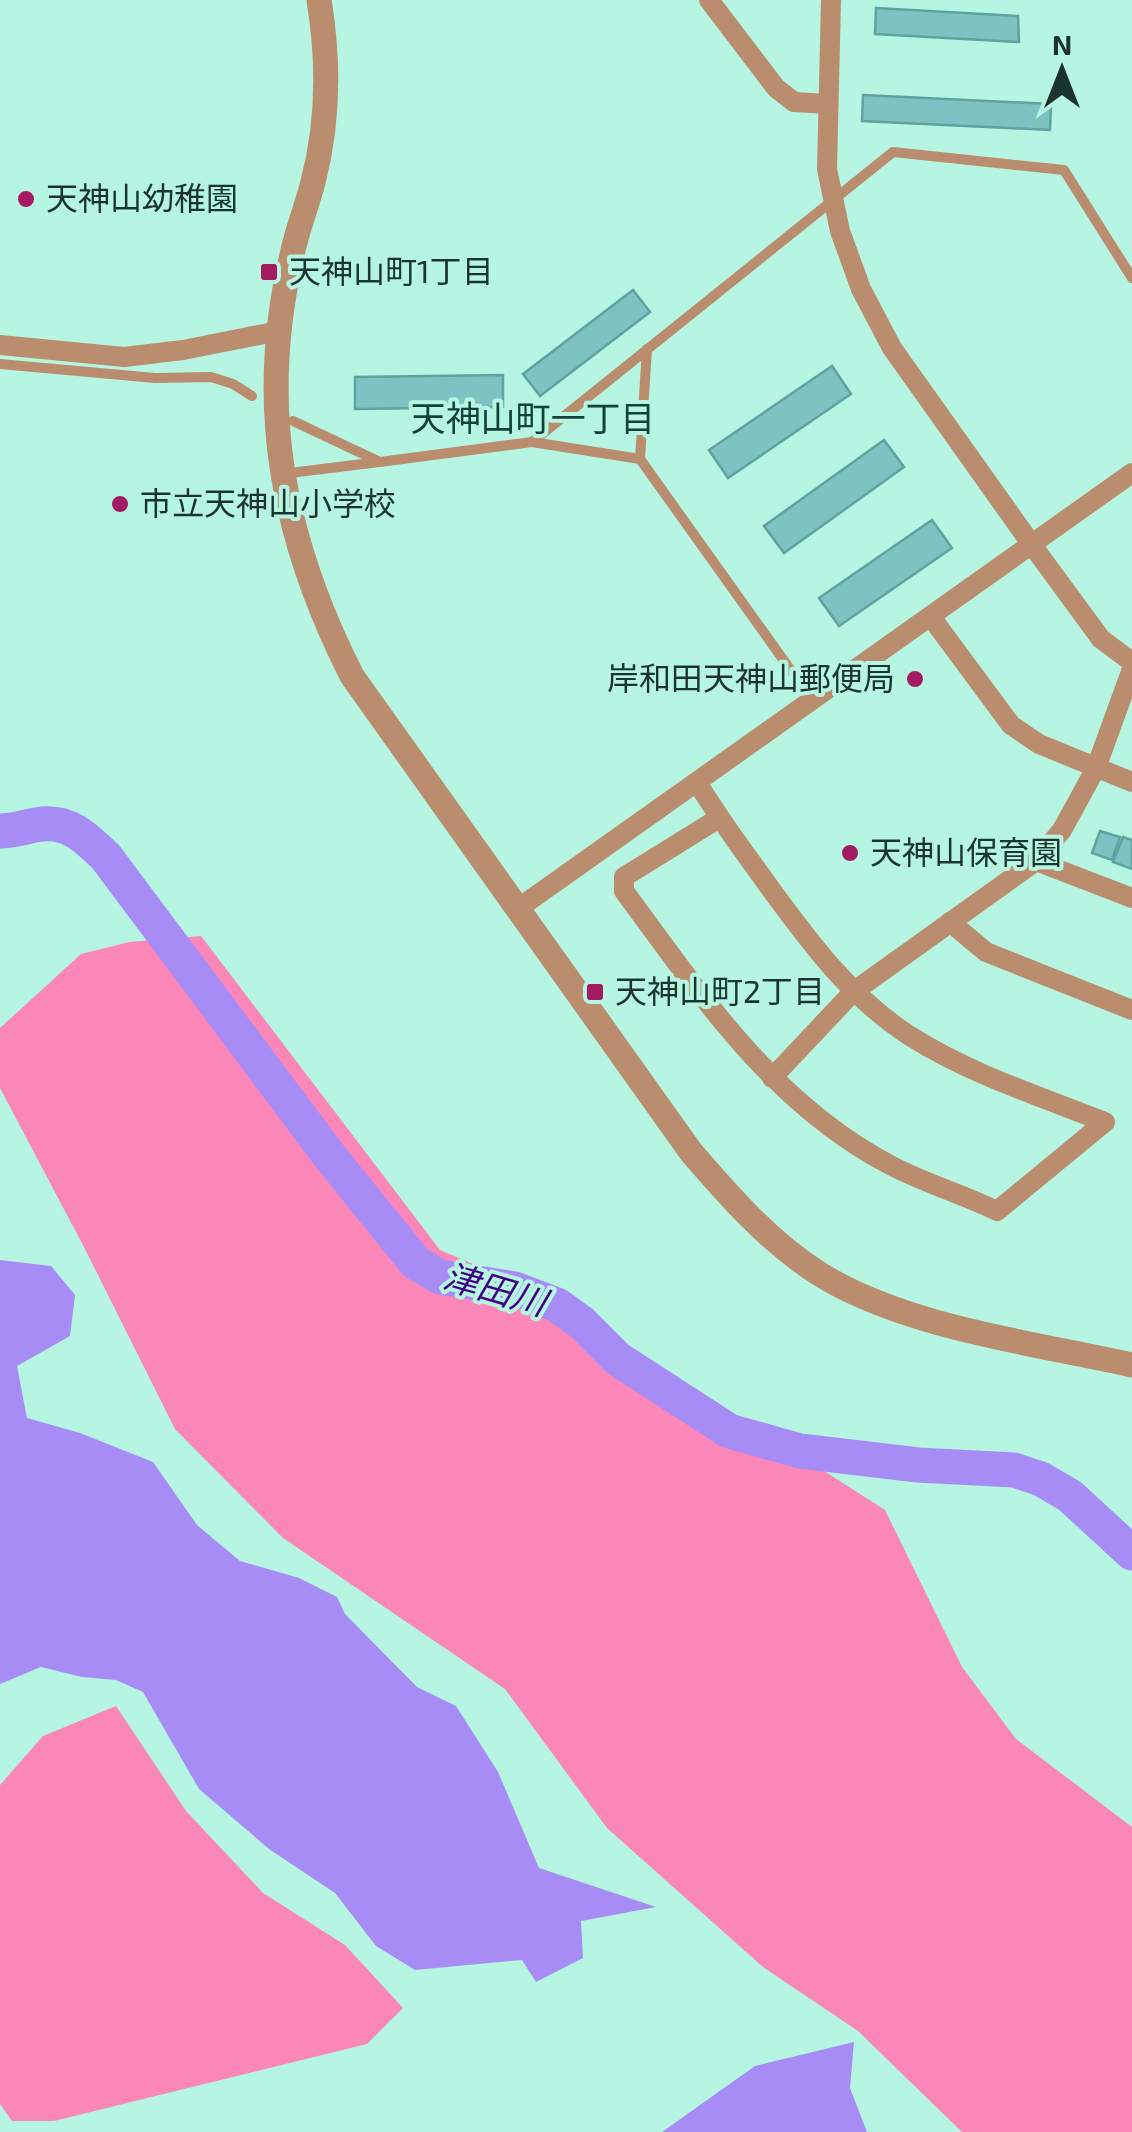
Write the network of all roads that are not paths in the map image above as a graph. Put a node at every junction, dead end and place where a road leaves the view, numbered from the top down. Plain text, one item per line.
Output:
1 (318, 0) edge
2 (709, 0) edge
3 (831, 0) edge
4 (827, 104) junction
5 (834, 198) junction
6 (1132, 278) edge
7 (279, 331) junction
8 (0, 344) edge
9 (647, 350) junction
10 (0, 364) edge
11 (252, 396) dead end
12 (293, 421) dead end
13 (532, 442) junction
14 (640, 459) junction
15 (380, 462) junction
16 (1132, 472) edge
17 (282, 474) junction
18 (1032, 545) junction
19 (930, 616) junction
20 (1132, 666) edge
21 (812, 700) junction
22 (1096, 768) junction
23 (697, 782) junction
24 (1132, 782) edge
25 (719, 818) junction
26 (1036, 861) junction
27 (1132, 898) edge
28 (516, 910) junction
29 (950, 922) junction
30 (853, 992) junction
31 (1132, 1010) edge
32 (772, 1078) junction
33 (1132, 1365) edge

1 - 7 street
2 - 4 street
3 - 4 street
4 - 5 street
5 - 6 lane
5 - 9 lane
5 - 18 street
7 - 8 street
7 - 17 street
9 - 13 lane
9 - 14 lane
10 - 11 lane
12 - 15 lane
13 - 14 lane
13 - 15 lane
14 - 21 lane
15 - 17 lane
16 - 18 street
17 - 28 street
18 - 19 street
18 - 20 street
19 - 21 street
19 - 22 street
20 - 22 street
21 - 23 street
22 - 24 street
22 - 26 street
23 - 25 street
23 - 28 street
25 - 30 street
25 - 32 street
26 - 27 street
26 - 29 street
28 - 33 street
29 - 30 street
29 - 31 street
30 - 32 street
30 - 32 street

